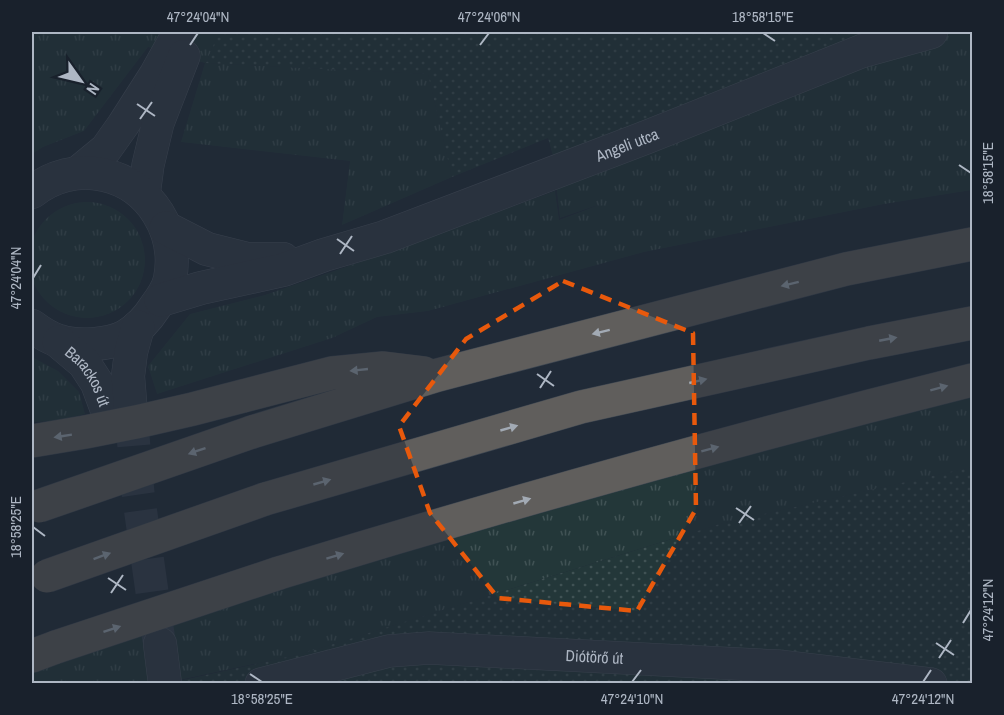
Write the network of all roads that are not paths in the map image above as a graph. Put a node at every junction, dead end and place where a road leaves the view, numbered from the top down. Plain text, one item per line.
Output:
1 (179, 32) edge
2 (194, 32) edge
3 (931, 32) edge
4 (78, 172) junction
5 (32, 192) edge
6 (144, 195) junction
7 (166, 228) junction
8 (972, 244) edge
9 (324, 255) junction
10 (160, 300) junction
11 (972, 323) edge
12 (138, 327) junction
13 (39, 330) edge
14 (438, 375) junction
15 (972, 380) edge
16 (32, 441) edge
17 (35, 507) edge
18 (39, 579) edge
19 (159, 644) tunnel mouth
20 (44, 652) edge
21 (780, 675) edge
22 (165, 684) edge
23 (261, 684) edge
24 (931, 684) edge

1 - 4 street
2 - 6 street
3 - 9 street, Angeli utca
4 - 5 street
4 - 6 street
6 - 7 street
7 - 9 street, Angeli utca
7 - 10 street
8 -> 14 highway
9 - 10 street, Angeli utca
10 - 12 street
18 -> 11 highway, bridge
12 - 13 street
12 - 13 street, Barackos út
14 -> 16 highway, bridge
14 -> 17 highway, bridge
20 -> 15 highway, bridge
19 - 22 street
21 - 23 street, Diótörő út
21 - 24 street, Diótörő út

